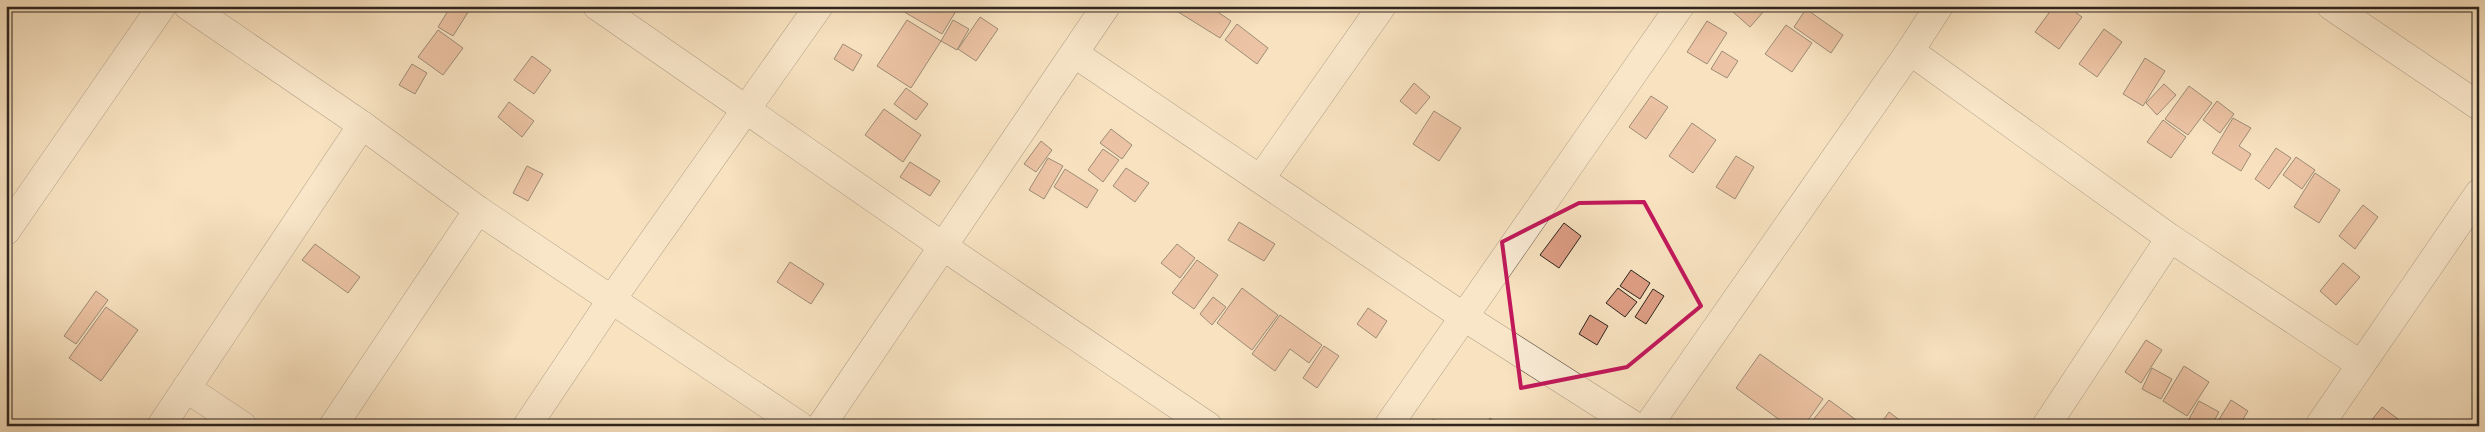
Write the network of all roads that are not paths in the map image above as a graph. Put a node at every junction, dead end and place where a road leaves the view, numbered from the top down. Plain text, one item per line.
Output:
1 (162, 6) edge
2 (188, 6) edge
3 (597, 6) edge
4 (819, 6) edge
5 (1106, 6) edge
6 (1382, 6) edge
7 (1680, 6) edge
8 (1939, 6) edge
9 (2331, 6) edge
10 (1910, 51) junction
11 (1075, 54) junction
12 (2479, 106) edge
13 (747, 110) junction
14 (362, 125) junction
15 (1261, 178) junction
16 (2479, 193) edge
17 (478, 210) junction
18 (6, 231) edge
19 (2170, 238) junction
20 (944, 246) junction
21 (612, 299) junction
22 (1464, 317) junction
23 (2360, 364) junction
24 (186, 388) junction
25 (161, 426) edge
26 (243, 426) edge
27 (333, 426) edge
28 (527, 426) edge
29 (800, 426) edge
30 (821, 426) edge
31 (1208, 426) edge
32 (1388, 426) edge
33 (1635, 426) edge
34 (1648, 426) edge
35 (2046, 426) edge
36 (2319, 426) edge

1 - 18 street
2 - 14 street
3 - 13 street
4 - 13 street
5 - 11 street
6 - 15 street
7 - 22 street
8 - 10 street
9 - 12 street
10 - 19 street
10 - 34 street
11 - 15 street
11 - 20 street
13 - 20 street
13 - 21 street
14 - 17 street
14 - 24 street
15 - 22 street
16 - 23 street
17 - 21 street
17 - 27 street
19 - 23 street
19 - 35 street
20 - 30 street
20 - 31 street
21 - 28 street
21 - 29 street
22 - 32 street
22 - 33 street
23 - 36 street
24 - 25 street
24 - 26 street

